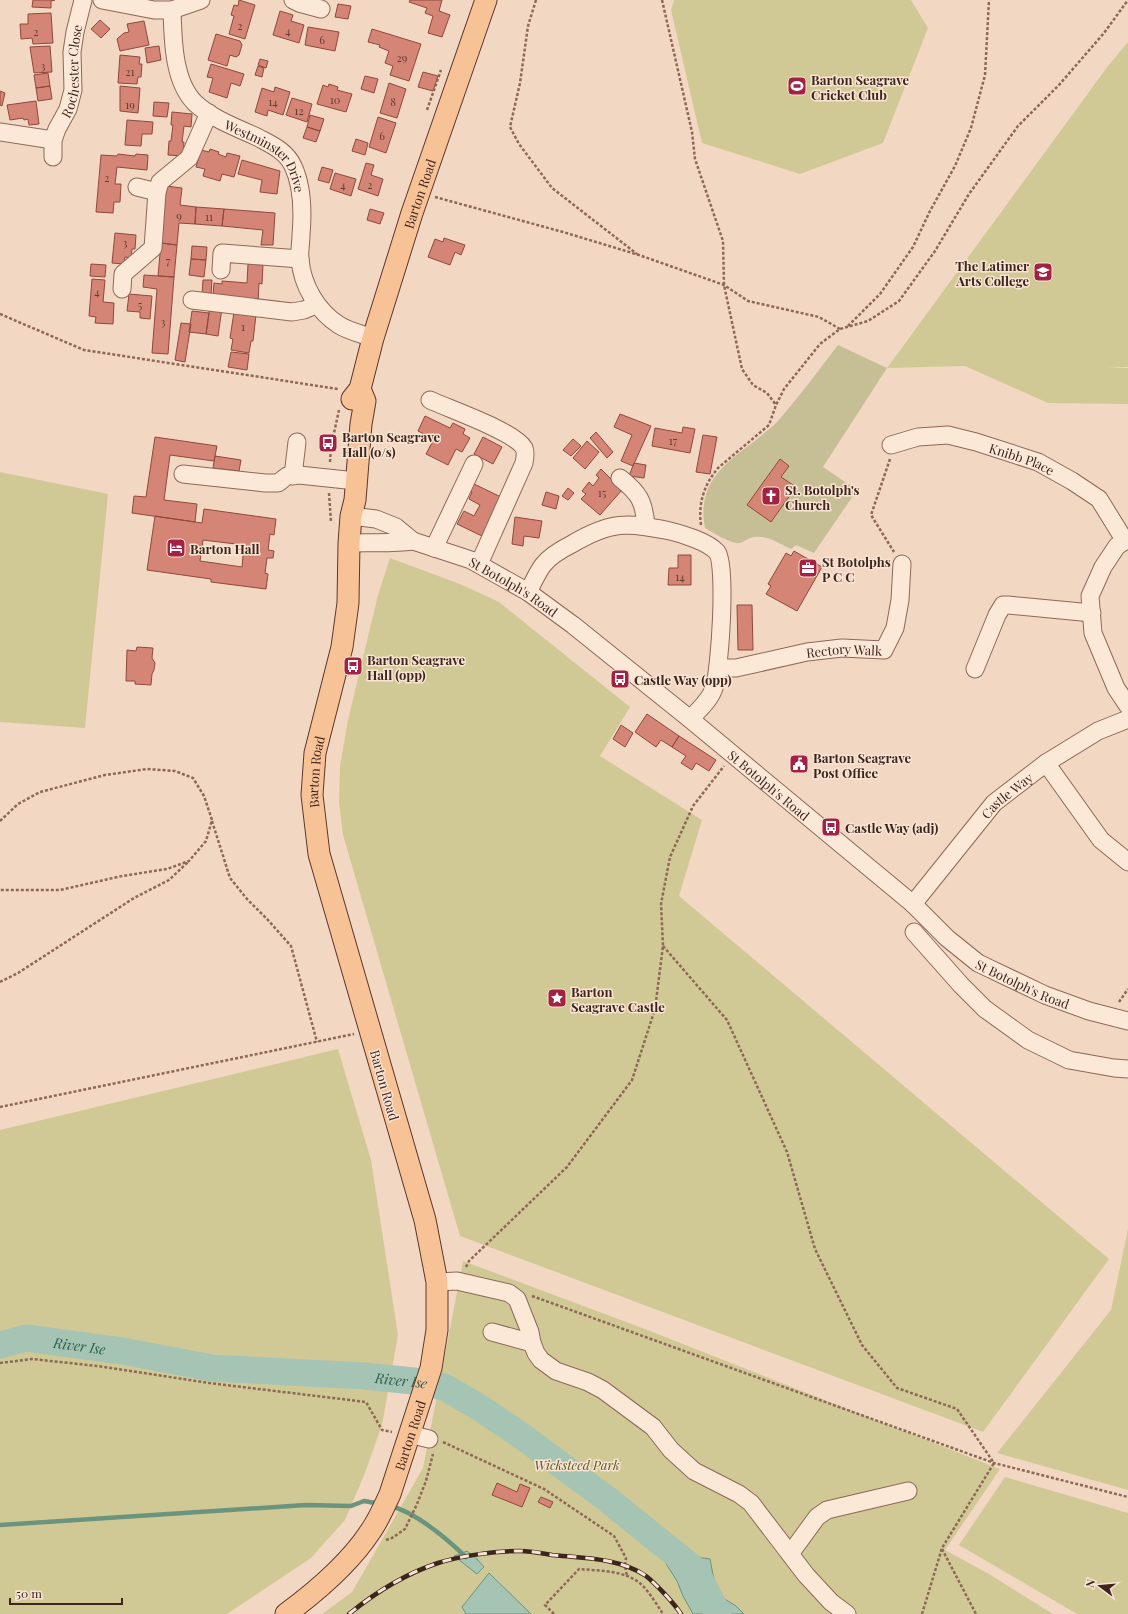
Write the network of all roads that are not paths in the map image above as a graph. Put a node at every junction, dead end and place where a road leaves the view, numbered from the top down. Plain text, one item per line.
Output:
1 (83, 0) edge
2 (102, 0) edge
3 (201, 0) edge
4 (293, 0) edge
5 (486, 0) edge
6 (321, 9) dead end
7 (172, 10) junction
8 (209, 113) junction
9 (2, 133) edge
10 (53, 140) junction
11 (53, 157) dead end
12 (137, 187) dead end
13 (157, 192) junction
14 (300, 259) junction
15 (221, 270) dead end
16 (122, 289) dead end
17 (192, 300) dead end
18 (316, 305) junction
19 (373, 338) junction
20 (430, 400) dead end
21 (297, 442) dead end
22 (891, 445) road end
23 (474, 464) dead end
24 (183, 474) dead end
25 (293, 476) junction
26 (620, 478) dead end
27 (350, 480) junction
28 (351, 516) junction
29 (646, 526) junction
30 (1126, 540) edge
31 (413, 541) junction
32 (349, 543) junction
33 (434, 548) junction
34 (479, 564) junction
35 (902, 564) road end
36 (528, 592) junction
37 (1092, 613) junction
38 (718, 668) junction
39 (975, 669) dead end
40 (1128, 706) edge
41 (1128, 718) edge
42 (690, 719) junction
43 (1046, 763) junction
44 (1128, 862) edge
45 (913, 904) junction
46 (914, 932) dead end
47 (978, 963) junction
48 (961, 985) junction
49 (1128, 1021) edge
50 (1128, 1069) edge
51 (437, 1282) junction
52 (492, 1332) dead end
53 (532, 1343) junction
54 (908, 1491) dead end
55 (790, 1554) junction
56 (286, 1614) edge
57 (847, 1614) edge

1 - 10 street, Rochester Close
2 - 7 street
3 - 7 street
4 - 6 street
5 - 19 main road, Barton Road
7 - 8 street, Westminster Drive
8 - 13 street
8 - 14 street, Westminster Drive
9 - 10 street
10 - 11 street, Rochester Close
12 - 13 street
13 - 16 street
14 - 15 street
14 - 18 street, Westminster Drive
17 - 18 street
18 - 19 street, Westminster Drive
19 - 27 main road, Barton Road
20 - 34 street
21 - 25 street
22 - 30 street, Knibb Place
23 - 33 street
24 - 25 street
25 - 27 street
26 - 29 street
27 - 28 main road, Barton Road
28 - 31 street, St Botolph's Road
28 - 32 main road, Barton Road
29 - 36 street
29 - 38 street
30 - 37 street
31 - 32 street, St Botolph's Road
31 - 33 street, St Botolph's Road
32 - 51 main road, Barton Road
33 - 34 street, St Botolph's Road
34 - 36 street, St Botolph's Road
35 - 38 street, Rectory Walk
36 - 42 street, St Botolph's Road
37 - 39 street
37 - 40 street
38 - 42 street
41 - 43 street, Castle Way
42 - 45 street, St Botolph's Road
43 - 44 street
43 - 45 street, Castle Way
45 - 47 street, St Botolph's Road
46 - 48 street
47 - 48 street
47 - 49 street, St Botolph's Road
48 - 50 street
51 - 53 street
51 - 56 main road, Barton Road
52 - 53 street
53 - 55 street
54 - 55 street
55 - 57 street

